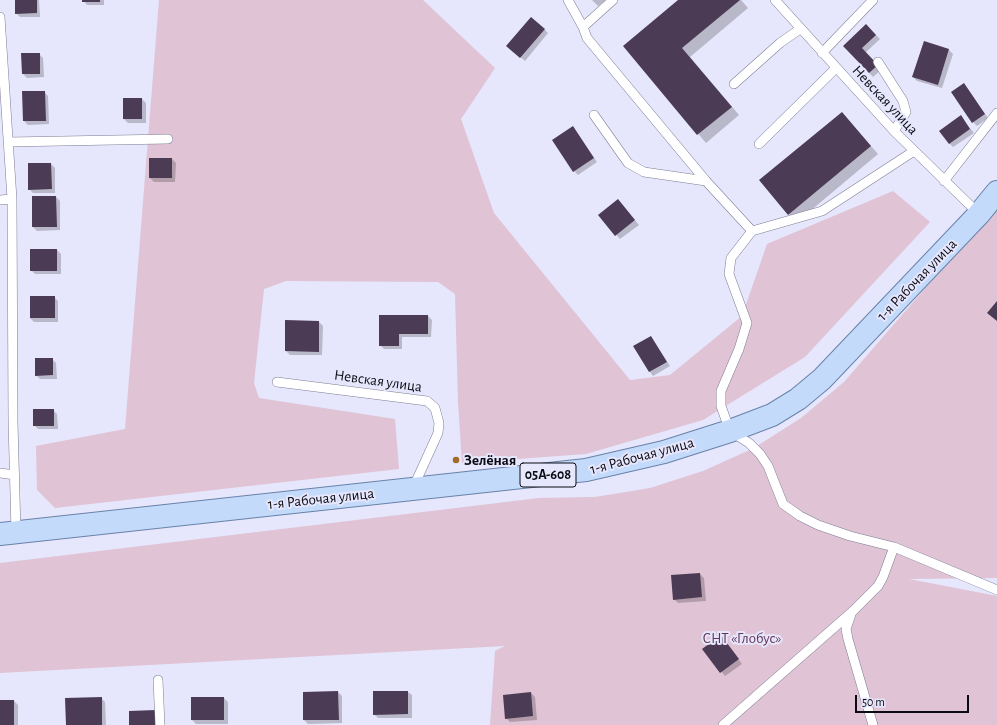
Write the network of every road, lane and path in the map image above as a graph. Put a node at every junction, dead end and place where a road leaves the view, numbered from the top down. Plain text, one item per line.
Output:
1 (568, 0) edge
2 (613, 0) edge
3 (775, 0) edge
4 (873, 0) edge
5 (0, 17) edge
6 (583, 27) junction
7 (800, 29) junction
8 (822, 52) junction
9 (878, 62) dead end
10 (836, 68) junction
11 (734, 84) dead end
12 (997, 114) edge
13 (594, 115) dead end
14 (894, 131) junction
15 (168, 139) dead end
16 (9, 142) junction
17 (759, 144) dead end
18 (914, 151) junction
19 (706, 181) junction
20 (944, 181) junction
21 (997, 192) edge
22 (12, 199) junction
23 (0, 200) edge
24 (979, 214) junction
25 (752, 231) junction
26 (277, 382) dead end
27 (730, 431) junction
28 (0, 473) edge
29 (15, 475) junction
30 (413, 489) junction
31 (8, 533) edge
32 (894, 547) junction
33 (997, 590) edge
34 (853, 610) junction
35 (158, 680) dead end
36 (160, 725) edge
37 (723, 725) edge
38 (873, 725) edge

1 - 6 lane
2 - 6 lane
3 - 7 lane, Невская улица
4 - 8 lane
5 - 16 lane
6 - 19 lane
7 - 8 lane, Невская улица
7 - 11 lane
8 - 10 lane, Невская улица
9 - 14 lane
10 - 14 lane, Невская улица
10 - 17 lane
12 - 20 lane
13 - 19 lane
14 - 18 lane, Невская улица
15 - 16 lane
16 - 22 lane
18 - 20 lane, Невская улица
18 - 25 lane
19 - 25 lane
20 - 24 lane, Невская улица
21 - 24 main road, 1-я Рабочая улица / 05А-608
22 - 23 lane
22 - 29 lane
24 - 27 main road, 1-я Рабочая улица / 05А-608
25 - 27 lane
26 - 30 lane, Невская улица
27 - 30 main road, 1-я Рабочая улица / 05А-608
27 - 32 lane
28 - 29 lane
29 - 31 lane
30 - 31 main road, 1-я Рабочая улица / 05А-608
32 - 33 lane
32 - 34 lane
34 - 37 lane
34 - 38 lane
35 - 36 lane

